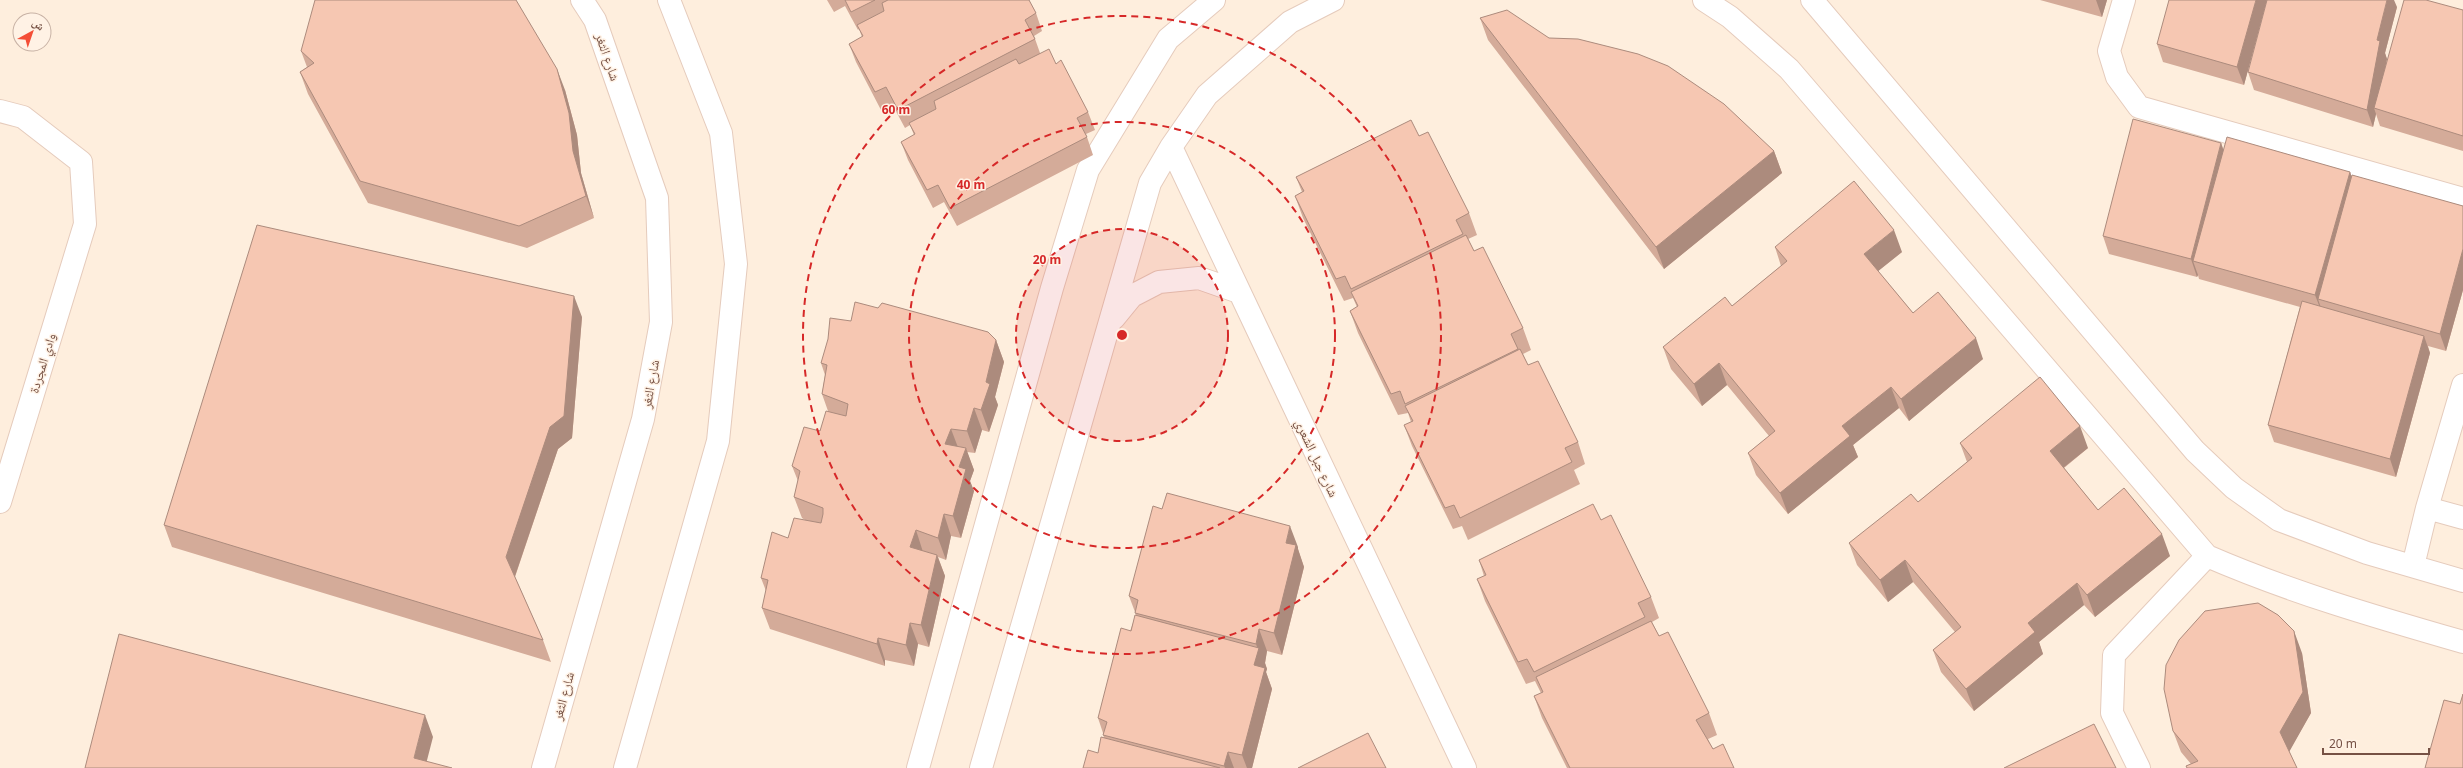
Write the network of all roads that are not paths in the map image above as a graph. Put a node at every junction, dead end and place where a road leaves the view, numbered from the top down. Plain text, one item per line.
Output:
1 (582, 0) edge
2 (669, 0) edge
3 (1214, 0) edge
4 (1333, 0) edge
5 (1704, 0) edge
6 (1812, 0) edge
7 (2124, 0) edge
8 (0, 111) edge
9 (1171, 147) junction
10 (2463, 199) edge
11 (1239, 292) junction
12 (1108, 325) junction
13 (2463, 385) edge
14 (0, 502) edge
15 (2427, 508) junction
16 (2463, 518) edge
17 (2207, 556) junction
18 (2413, 566) junction
19 (2463, 581) edge
20 (2463, 642) edge
21 (543, 768) edge
22 (625, 768) edge
23 (918, 768) edge
24 (981, 768) edge
25 (1465, 768) edge
26 (2139, 768) edge

1 - 21 street, شارع الثغر
2 - 22 street
3 - 23 street
4 - 9 street
5 - 17 street
6 - 18 street
7 - 10 street
8 - 14 street, وادي المجردة
9 - 11 street, شارع جبل الشعري
9 - 12 street
11 - 12 street
11 - 25 street, شارع جبل الشعري
12 - 24 street
13 - 15 street
15 - 16 street
15 - 18 street
17 - 20 street
17 - 26 street
18 - 19 street

